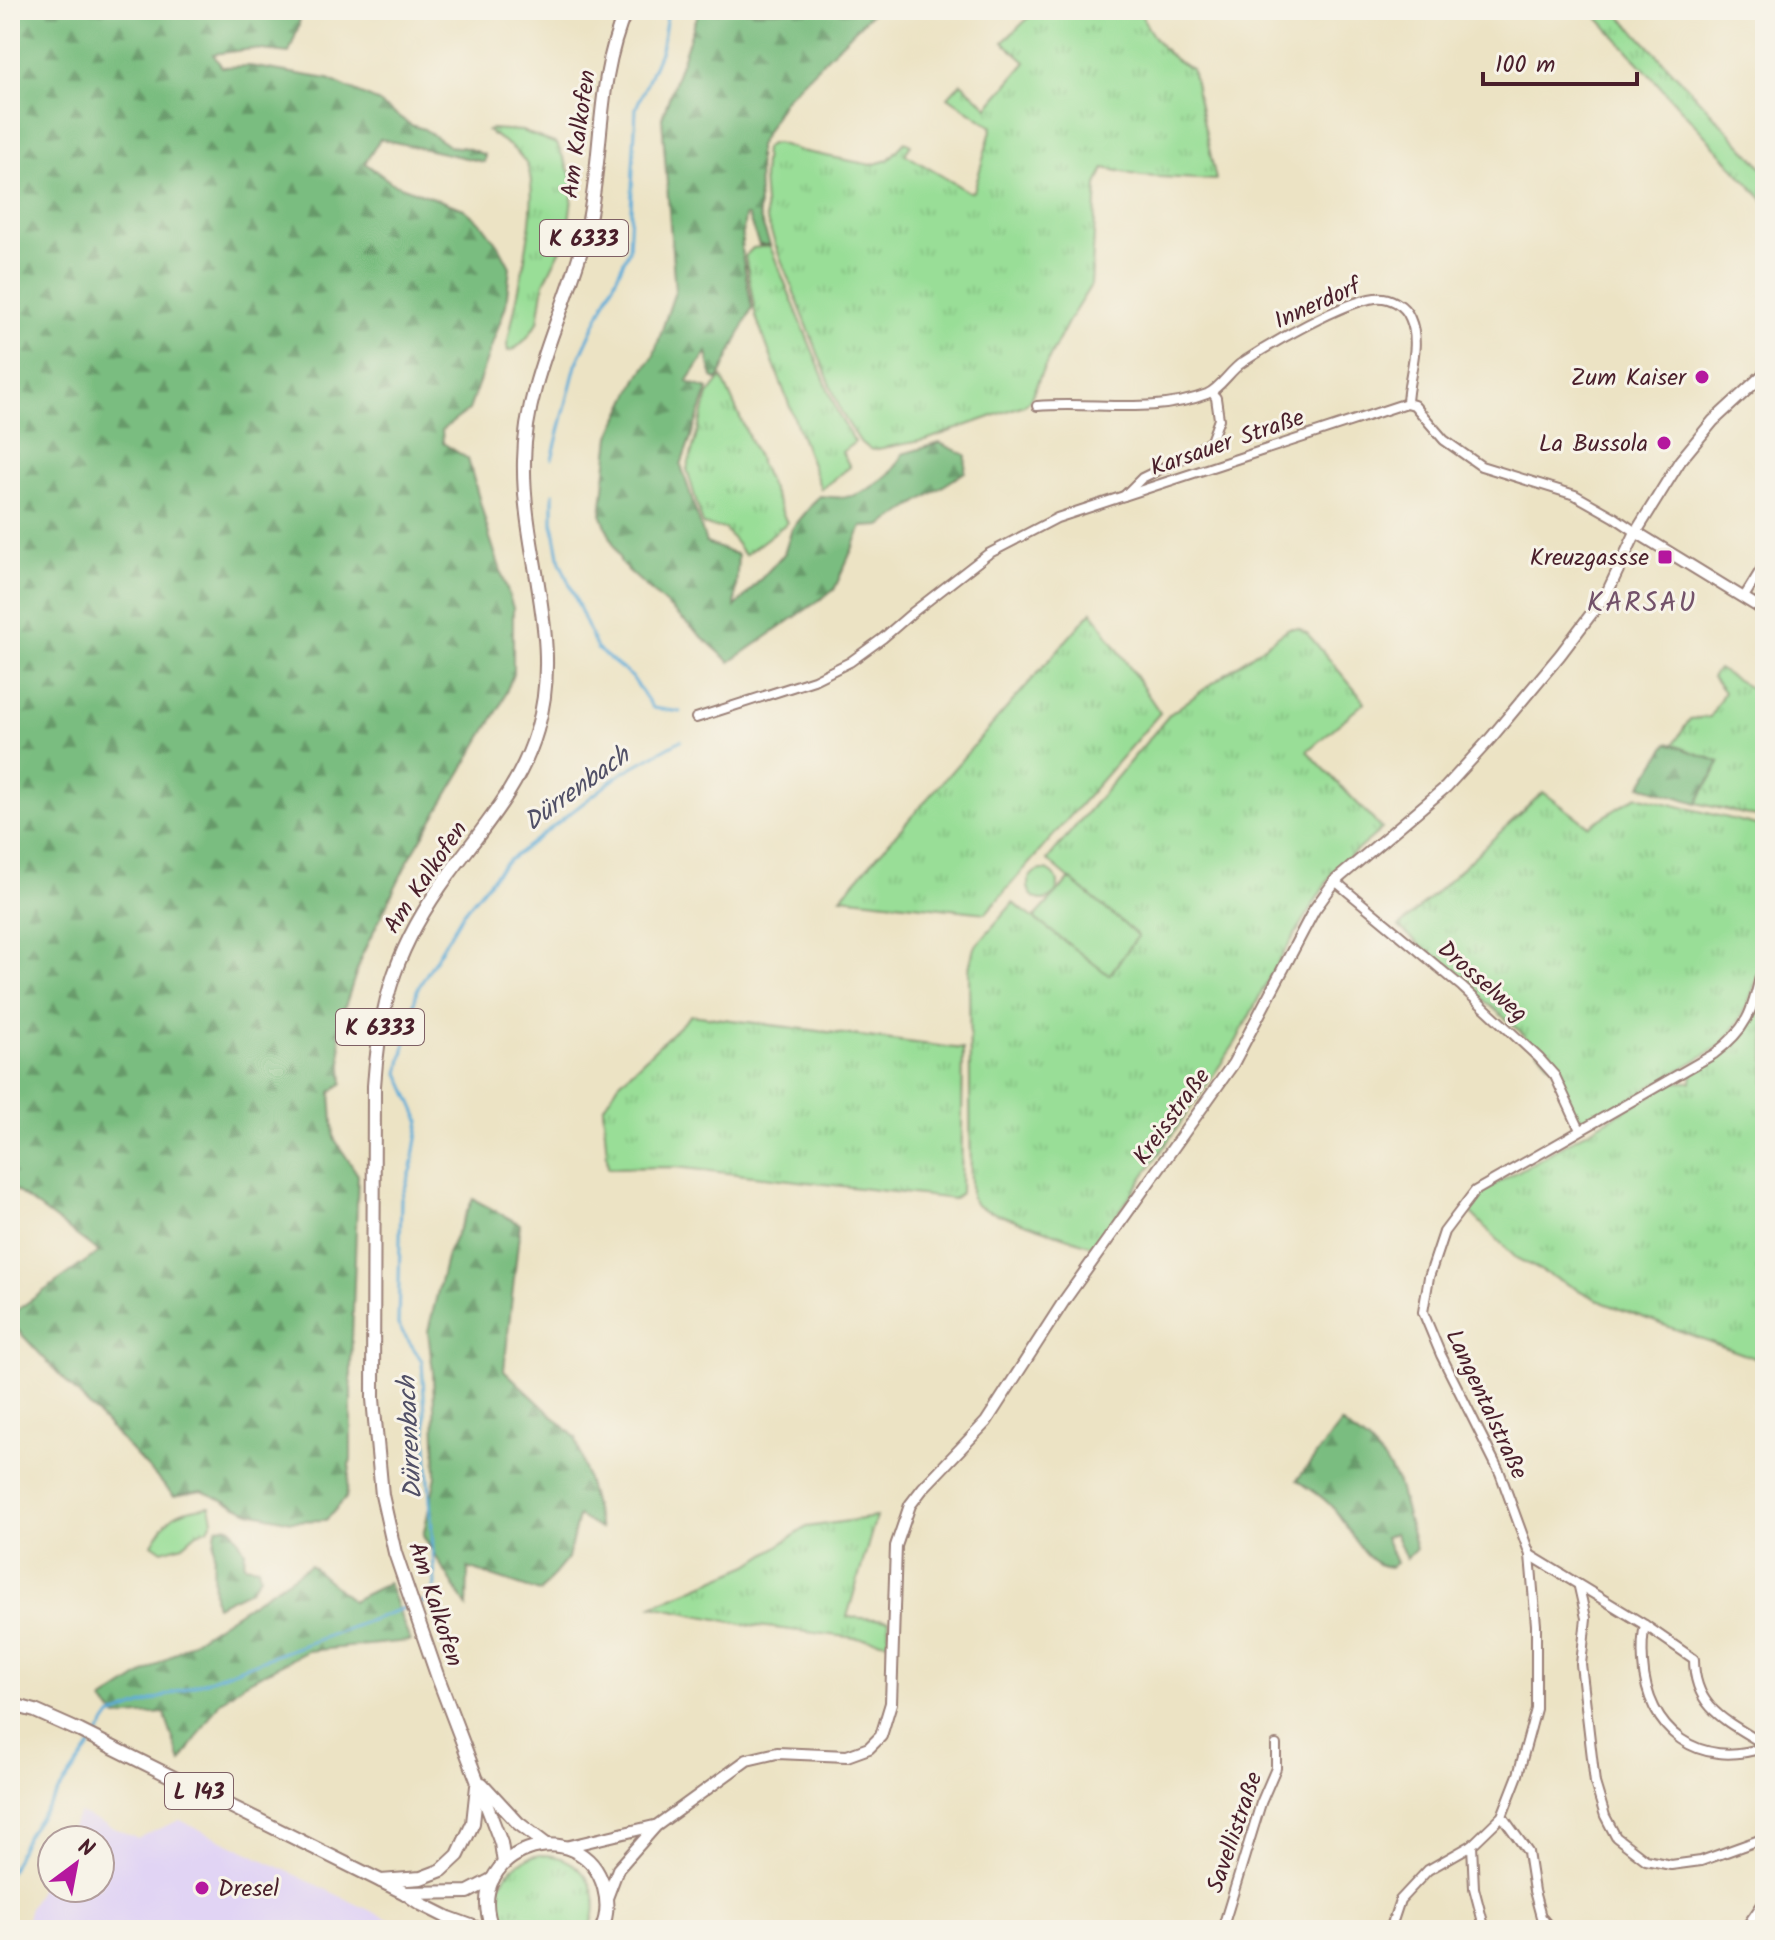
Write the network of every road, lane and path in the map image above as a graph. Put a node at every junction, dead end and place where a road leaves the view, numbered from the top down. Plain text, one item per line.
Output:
1 (626, 10) edge
2 (1765, 373) edge
3 (1212, 392) junction
4 (1407, 403) junction
5 (1037, 406) dead end
6 (1123, 498) junction
7 (1636, 532) junction
8 (1765, 563) edge
9 (1744, 597) junction
10 (1765, 611) edge
11 (696, 718) dead end
12 (1335, 881) junction
13 (1765, 957) edge
14 (1580, 1130) junction
15 (1530, 1555) junction
16 (1579, 1587) junction
17 (1645, 1625) junction
18 (10, 1704) edge
19 (1276, 1745) dead end
20 (1765, 1746) edge
21 (478, 1778) junction
22 (1502, 1816) junction
23 (656, 1826) junction
24 (1765, 1838) edge
25 (547, 1845) junction
26 (1472, 1845) junction
27 (564, 1847) junction
28 (504, 1863) junction
29 (493, 1879) junction
30 (380, 1881) junction
31 (405, 1893) junction
32 (607, 1898) junction
33 (1765, 1900) edge
34 (482, 1930) edge
35 (493, 1930) edge
36 (601, 1930) edge
37 (1222, 1930) edge
38 (1390, 1930) edge
39 (1485, 1930) edge
40 (1552, 1930) edge
41 (1744, 1930) edge

1 - 21 main road, Am Kalkofen / K 6333
2 - 7 street, Kreisstraße
3 - 4 street, Innerdorf
3 - 5 street, Innerdorf
3 - 6 street
4 - 6 street, Karsauer Straße
4 - 7 street
6 - 11 street, Karsauer Straße
7 - 9 street
7 - 12 street, Kreisstraße
8 - 9 street
9 - 10 street
12 - 14 street, Drosselweg
12 - 23 street, Kreisstraße
13 - 14 street, Langentalstraße
14 - 15 street, Langentalstraße
15 - 16 street
15 - 22 street, Langentalstraße
16 - 17 street
16 - 24 street
17 - 20 street
17 - 20 street
18 - 30 main road, L 143
19 - 37 street, Savellistraße
21 - 25 main road, Am Kalkofen / K 6333
21 - 28 main road, Am Kalkofen / K 6333
21 - 30 main road
22 - 26 street, Langentalstraße
22 - 40 street
23 - 27 street, Kreisstraße
23 - 32 street, Kreisstraße
25 - 27 main road
25 - 28 main road
26 - 38 street, Langentalstraße
26 - 39 street
27 - 32 main road
28 - 29 main road
29 - 31 main road, L 143
29 - 35 main road
30 - 31 main road, L 143
31 - 34 main road, L 143
32 - 36 main road
33 - 41 street

